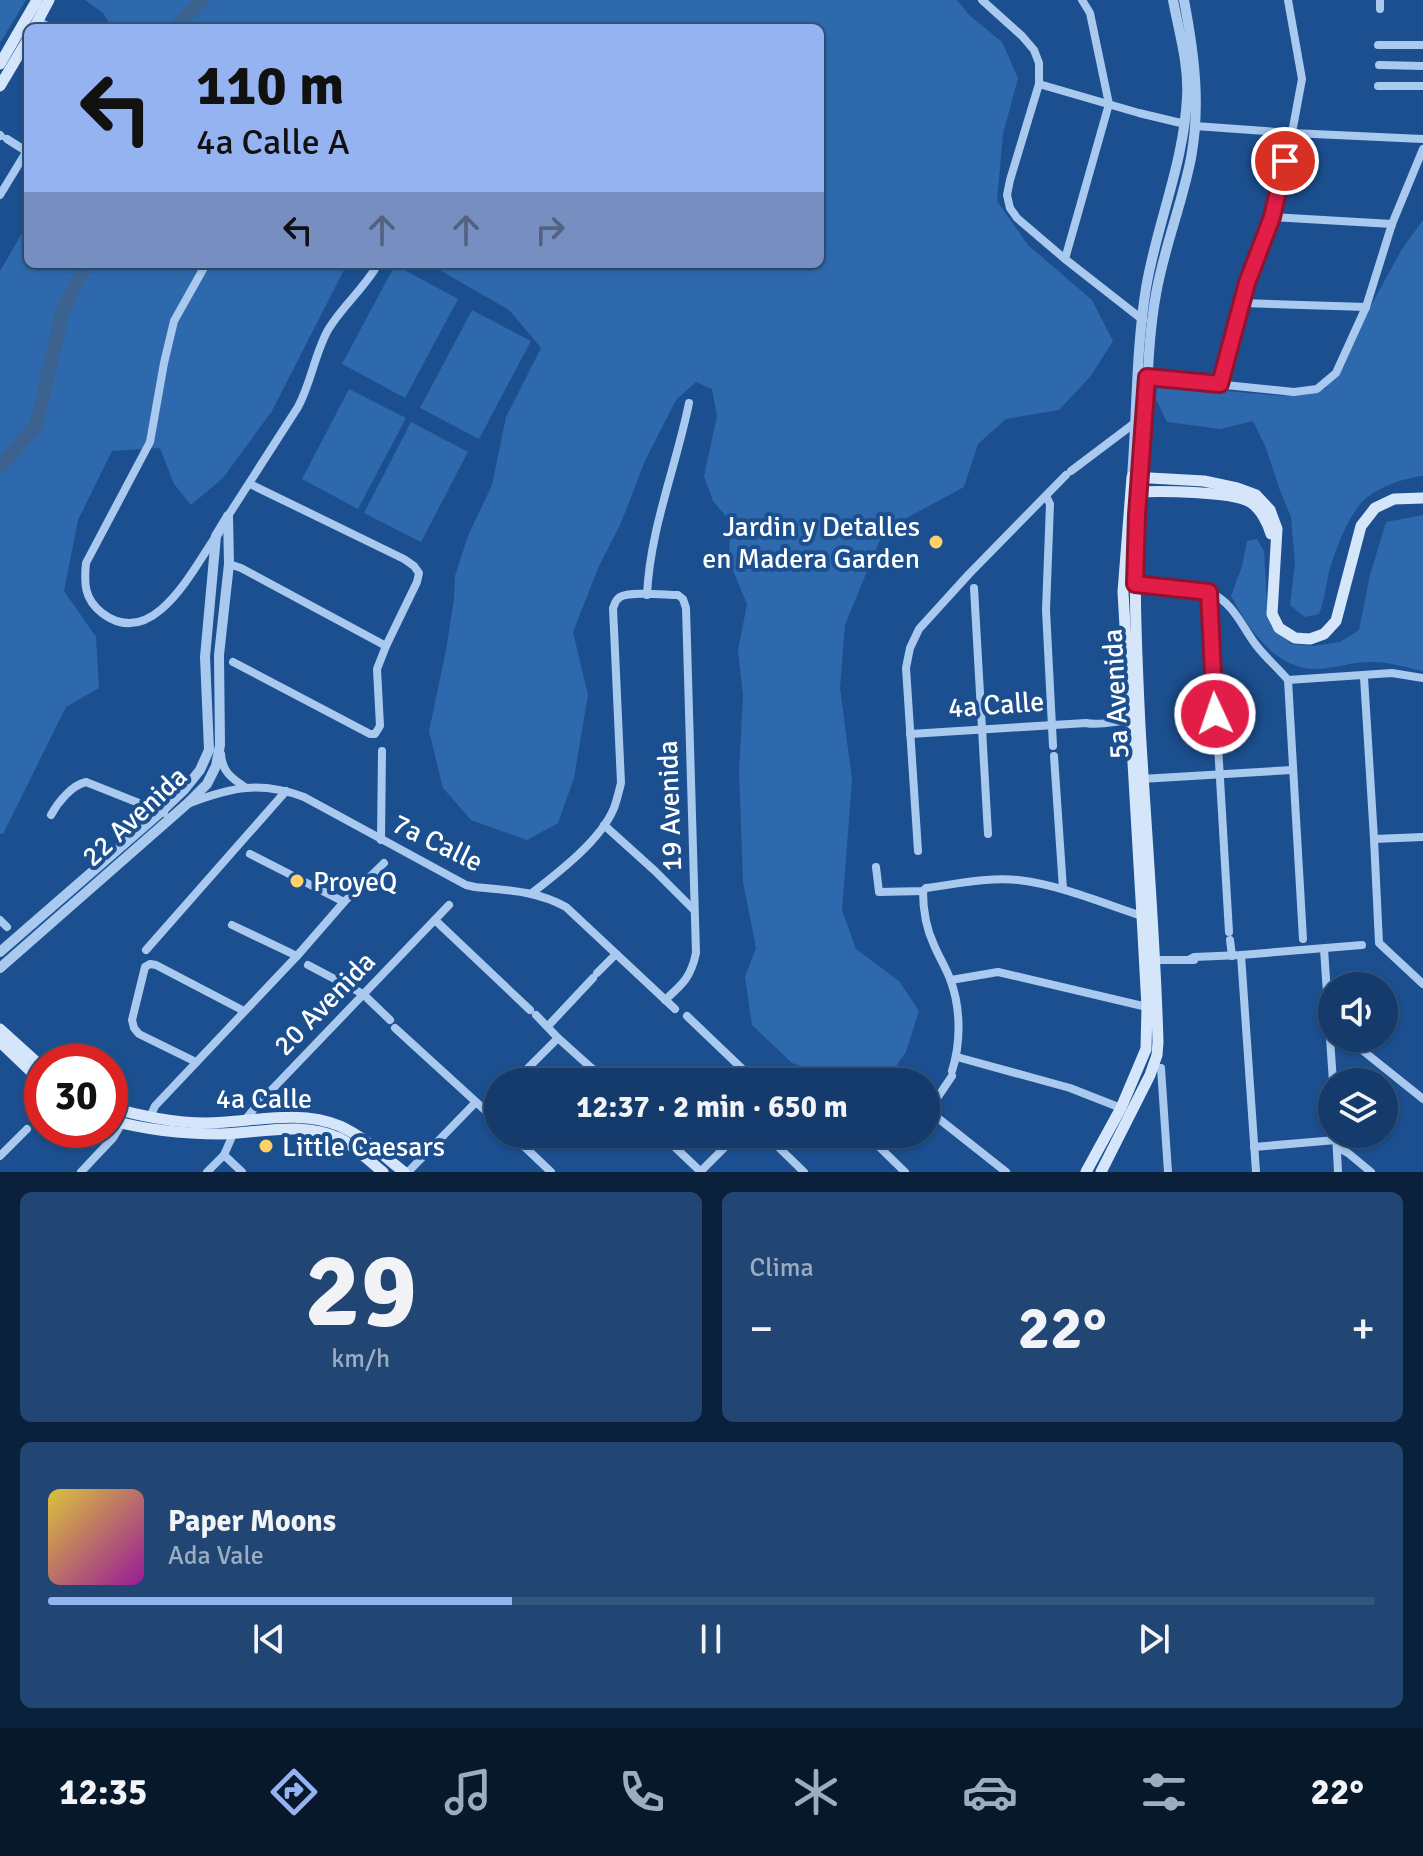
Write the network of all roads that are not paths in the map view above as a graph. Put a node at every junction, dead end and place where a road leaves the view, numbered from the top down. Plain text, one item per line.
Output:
1 (37, 0) edge
2 (49, 0) edge
3 (982, 0) edge
4 (1082, 0) edge
5 (1173, 0) edge
6 (1184, 0) edge
7 (1288, 0) edge
8 (36, 24) edge
9 (1378, 45) dead end
10 (1423, 45) edge
11 (24, 46) edge
12 (0, 64) edge
13 (1379, 65) dead end
14 (1423, 66) edge
15 (1191, 79) junction
16 (1039, 84) junction
17 (0, 86) edge
18 (1378, 86) dead end
19 (1423, 86) edge
20 (1109, 104) junction
21 (1190, 125) junction
22 (1292, 133) junction
23 (3, 137) edge
24 (1423, 139) edge
25 (24, 148) edge
26 (1423, 149) edge
27 (24, 155) edge
28 (0, 195) edge
29 (1272, 217) junction
30 (1392, 224) junction
31 (1065, 259) junction
32 (204, 268) edge
33 (376, 268) edge
34 (1153, 281) junction
35 (1243, 303) junction
36 (1366, 307) junction
37 (1143, 320) junction
38 (1147, 377) junction
39 (1220, 384) junction
40 (689, 403) dead end
41 (1136, 422) junction
42 (1136, 477) junction
43 (250, 484) junction
44 (1135, 492) junction
45 (1046, 496) junction
46 (1423, 500) edge
47 (228, 516) junction
48 (216, 536) junction
49 (1276, 558) junction
50 (229, 564) junction
51 (1135, 584) junction
52 (974, 588) dead end
53 (1209, 592) junction
54 (647, 595) junction
55 (386, 646) junction
56 (219, 655) junction
57 (205, 657) junction
58 (233, 662) dead end
59 (1364, 677) junction
60 (1423, 678) edge
61 (1288, 680) junction
62 (1131, 720) junction
63 (1052, 725) junction
64 (981, 729) junction
65 (910, 734) junction
66 (220, 745) junction
67 (382, 751) dead end
68 (1292, 770) junction
69 (1219, 774) junction
70 (1139, 779) junction
71 (245, 787) junction
72 (286, 791) junction
73 (188, 803) junction
74 (162, 811) junction
75 (51, 815) dead end
76 (170, 819) junction
77 (604, 825) junction
78 (988, 834) dead end
79 (1423, 837) edge
80 (1374, 839) junction
81 (381, 840) junction
82 (918, 851) dead end
83 (250, 854) dead end
84 (384, 863) dead end
85 (876, 867) dead end
86 (1063, 889) junction
87 (923, 891) junction
88 (532, 893) junction
89 (344, 902) junction
90 (449, 905) dead end
91 (694, 910) junction
92 (1142, 916) junction
93 (435, 920) junction
94 (232, 925) dead end
95 (17, 936) junction
96 (1303, 939) dead end
97 (1362, 945) dead end
98 (25, 946) junction
99 (1324, 949) junction
100 (146, 950) dead end
101 (0, 952) edge
102 (616, 954) junction
103 (297, 956) junction
104 (1236, 956) junction
105 (1150, 960) junction
106 (308, 965) dead end
107 (0, 968) edge
108 (1326, 972) edge
109 (951, 980) junction
110 (1423, 984) edge
111 (363, 994) junction
112 (665, 1000) junction
113 (1147, 1007) junction
114 (675, 1009) dead end
115 (244, 1011) junction
116 (687, 1016) dead end
117 (548, 1026) junction
118 (0, 1029) edge
119 (558, 1038) junction
120 (0, 1042) edge
121 (24, 1051) edge
122 (1152, 1052) junction
123 (1364, 1052) edge
124 (957, 1057) junction
125 (196, 1062) junction
126 (24, 1065) edge
127 (528, 1068) dead end
128 (592, 1068) edge
129 (741, 1068) edge
130 (1161, 1068) dead end
131 (940, 1092) edge
132 (1423, 1099) edge
133 (476, 1102) junction
134 (1121, 1108) junction
135 (484, 1109) edge
136 (128, 1113) edge
137 (150, 1117) junction
138 (245, 1120) junction
139 (940, 1121) edge
140 (128, 1124) edge
141 (24, 1132) edge
142 (232, 1133) junction
143 (1318, 1142) edge
144 (1254, 1147) junction
145 (104, 1148) edge
146 (526, 1148) edge
147 (676, 1148) edge
148 (724, 1148) edge
149 (779, 1148) edge
150 (880, 1148) edge
151 (1336, 1148) edge
152 (1343, 1148) edge
153 (224, 1155) junction
154 (0, 1156) edge
155 (81, 1172) edge
156 (207, 1172) edge
157 (242, 1172) edge
158 (383, 1172) edge
159 (406, 1172) edge
160 (551, 1172) edge
161 (701, 1172) edge
162 (804, 1172) edge
163 (905, 1172) edge
164 (1006, 1172) edge
165 (1086, 1172) edge
166 (1101, 1172) edge
167 (1168, 1172) edge
168 (1256, 1172) edge
169 (1338, 1172) edge
170 (1371, 1172) edge

1 - 12 main road
2 - 8 main road
3 - 16 street
4 - 20 street
5 - 15 street, 5a Avenida
6 - 15 street, 5a Avenida
7 - 22 street
9 - 10 street
11 - 17 main road
13 - 14 street
15 - 21 street, 5a Avenida
16 - 20 street
16 - 31 street
18 - 19 street
20 - 21 street
20 - 31 street
21 - 22 street
21 - 34 street, 5a Avenida
22 - 24 street
22 - 29 street
23 - 25 street
26 - 30 street
27 - 28 street
29 - 30 street
29 - 35 street
30 - 36 street
31 - 37 street
32 - 48 street
33 - 43 street
34 - 37 street, 5a Avenida
34 - 38 street, 5a Avenida
35 - 36 street
35 - 39 street
36 - 39 street
37 - 41 street, 5a Avenida
38 - 39 street
38 - 42 street, 5a Avenida
40 - 54 street
41 - 42 street, 5a Avenida
41 - 45 street
42 - 44 main road, 5a Avenida
42 - 49 main road
43 - 47 street
43 - 55 street
44 - 49 main road
44 - 51 main road, 5a Avenida
44 - 62 main road, 5a Avenida
45 - 63 street
45 - 65 street
46 - 49 main road
47 - 48 street
47 - 50 street, 22 Avenida
48 - 57 street, 22 Avenida
50 - 55 street
50 - 56 street, 22 Avenida
51 - 53 street
51 - 70 main road, 5a Avenida
52 - 64 street
53 - 61 street
53 - 69 street
54 - 77 street
54 - 91 street, 19 Avenida
55 - 58 street
56 - 57 street
56 - 66 street, 22 Avenida
57 - 74 street, 22 Avenida
59 - 60 street
59 - 61 street
59 - 80 street
61 - 68 street
62 - 63 street, 4a Calle
62 - 70 main road, 5a Avenida
63 - 64 street, 4a Calle
63 - 86 street
64 - 65 street, 4a Calle
64 - 78 street
65 - 82 street
66 - 71 street
66 - 73 street, 22 Avenida
67 - 81 street
68 - 69 street
68 - 96 street
69 - 70 street
69 - 104 street
70 - 92 main road, 5a Avenida
70 - 105 main road, 5a Avenida
71 - 72 street, 7a Calle
71 - 73 street, 7a Calle
72 - 81 street, 7a Calle
72 - 100 street
73 - 76 street, 22 Avenida
74 - 75 street
74 - 76 street
74 - 95 street, 22 Avenida
76 - 98 street, 22 Avenida
77 - 88 street
77 - 91 street
79 - 80 street
80 - 110 street
81 - 88 street, 7a Calle
83 - 89 street
84 - 89 street
85 - 87 street
86 - 87 street
86 - 92 street
87 - 109 street
88 - 102 street, 7a Calle
89 - 103 street
90 - 93 street, 20 Avenida
91 - 112 street, 19 Avenida
92 - 105 main road, 5a Avenida
93 - 111 street, 20 Avenida
93 - 117 street
94 - 103 street
95 - 98 street
95 - 101 street, 22 Avenida
97 - 99 street
98 - 107 street, 22 Avenida
99 - 104 street
99 - 108 street
102 - 112 street, 7a Calle
102 - 117 street
103 - 115 street
104 - 105 street
104 - 144 street
105 - 113 main road, 5a Avenida
105 - 122 main road, 5a Avenida
106 - 111 street
109 - 113 street
109 - 124 street
111 - 133 street
111 - 138 street, 20 Avenida
112 - 114 street, 7a Calle
113 - 122 main road, 5a Avenida
115 - 125 street
115 - 125 street
116 - 129 street
117 - 119 street
118 - 121 main road
119 - 127 street
119 - 128 street
120 - 126 main road
122 - 134 main road
122 - 166 main road
123 - 132 street
124 - 131 street
124 - 134 street
125 - 137 street
130 - 167 street
133 - 135 street
133 - 159 street
134 - 165 main road
136 - 137 main road, 4a Calle
137 - 138 main road, 4a Calle
138 - 142 street, 20 Avenida
138 - 159 main road, 4a Calle
139 - 164 street
140 - 142 main road, 4a Calle
141 - 154 street
142 - 153 street, 20 Avenida
142 - 158 main road, 4a Calle
143 - 144 street
144 - 168 street
145 - 155 street
146 - 160 street
147 - 161 street
148 - 161 street
149 - 162 street
150 - 163 street
151 - 169 street
152 - 170 street
153 - 156 street, 20 Avenida
153 - 157 street

